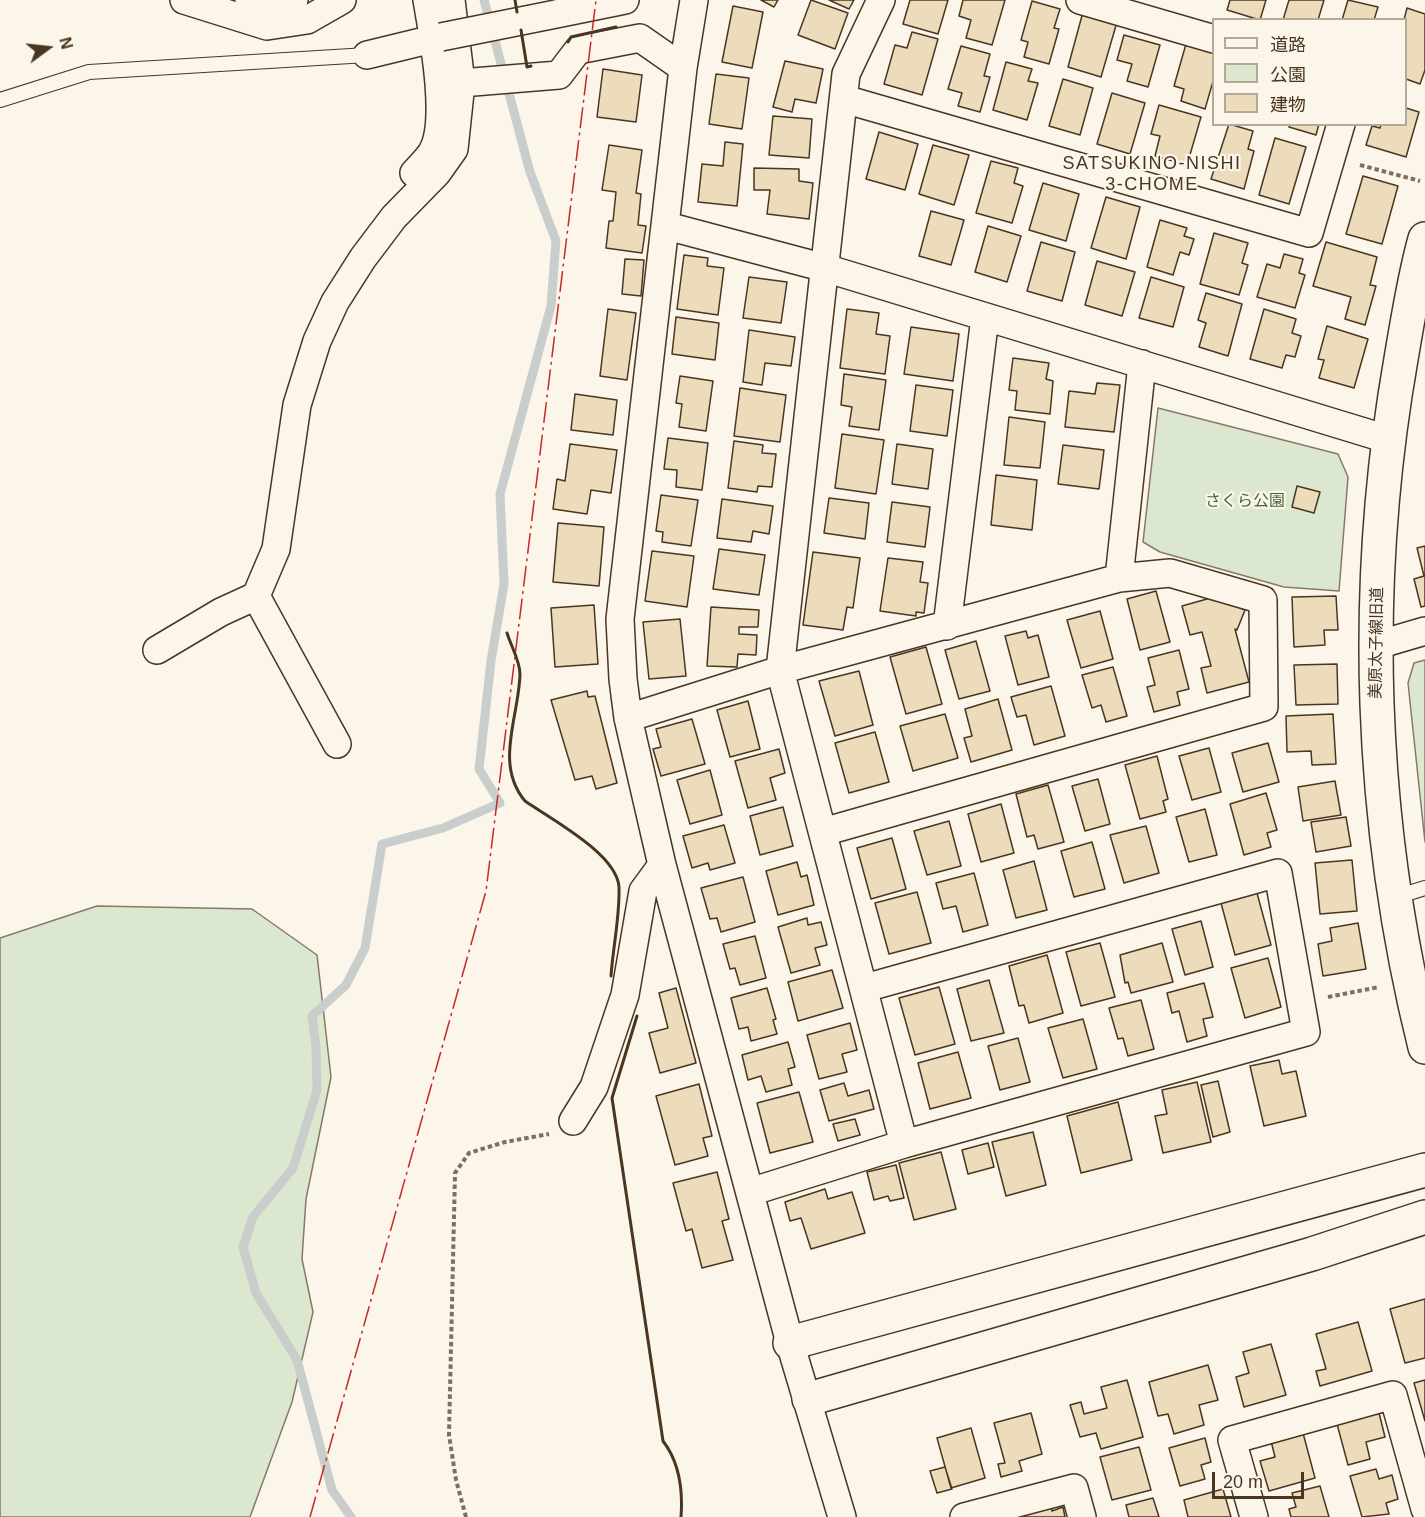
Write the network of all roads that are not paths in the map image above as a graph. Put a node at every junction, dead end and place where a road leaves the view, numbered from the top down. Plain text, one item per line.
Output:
1 (184, 0) edge
2 (249, 0) edge
3 (294, 0) edge
4 (342, 0) edge
5 (427, 0) edge
6 (451, 0) edge
7 (625, 0) edge
8 (694, 0) edge
9 (881, 0) edge
10 (1080, 0) edge
11 (437, 38) junction
12 (1212, 38) edge
13 (367, 55) joint
14 (683, 68) junction
15 (465, 82) junction
16 (844, 99) junction
17 (0, 100) edge
18 (1341, 126) edge
19 (667, 226) junction
20 (1425, 239) edge
21 (825, 268) junction
22 (985, 317) junction
23 (317, 341) junction
24 (1142, 364) junction
25 (1387, 439) junction
26 (1119, 578) junction
27 (256, 596) junction
28 (947, 626) junction
29 (1425, 631) edge
30 (1374, 646) junction
31 (157, 650) dead end
32 (780, 670) junction
33 (628, 718) junction
34 (337, 744) dead end
35 (822, 832) junction
36 (662, 865) junction
37 (1410, 892) edge
38 (865, 988) junction
39 (1425, 1047) edge
40 (573, 1121) road end
41 (904, 1144) junction
42 (1425, 1170) edge
43 (750, 1192) junction
44 (1425, 1217) edge
45 (790, 1343) junction
46 (809, 1400) junction
47 (1425, 1509) edge
48 (842, 1517) edge
49 (964, 1517) edge
50 (1082, 1517) edge
51 (1254, 1517) edge

1 - 4 street
2 - 3 street
5 - 11 street
6 - 15 street
7 - 11 street, bridge
8 - 14 street
9 - 16 street
10 - 12 street
11 - 13 street
11 - 23 street
13 - 17 lane
14 - 15 street
14 - 19 street
15 - 23 street
16 - 18 street
16 - 21 street
19 - 21 street
19 - 33 street
20 - 25 street, 美原太子線旧道
21 - 22 street
21 - 32 street
22 - 24 street
22 - 28 street
23 - 27 street
24 - 25 street
24 - 26 street
25 - 30 street, 美原太子線旧道
26 - 28 street
26 - 35 street
27 - 31 street
27 - 34 street
28 - 32 street
29 - 30 street
30 - 37 street, 美原太子線旧道
32 - 33 street
32 - 35 street
33 - 36 street
35 - 38 street
36 - 40 street
36 - 43 street
37 - 39 street, 美原太子線旧道
38 - 41 street
38 - 41 street
41 - 43 street
42 - 45 street
43 - 45 street
44 - 46 street
45 - 46 street
46 - 48 street
47 - 51 street
49 - 50 street

